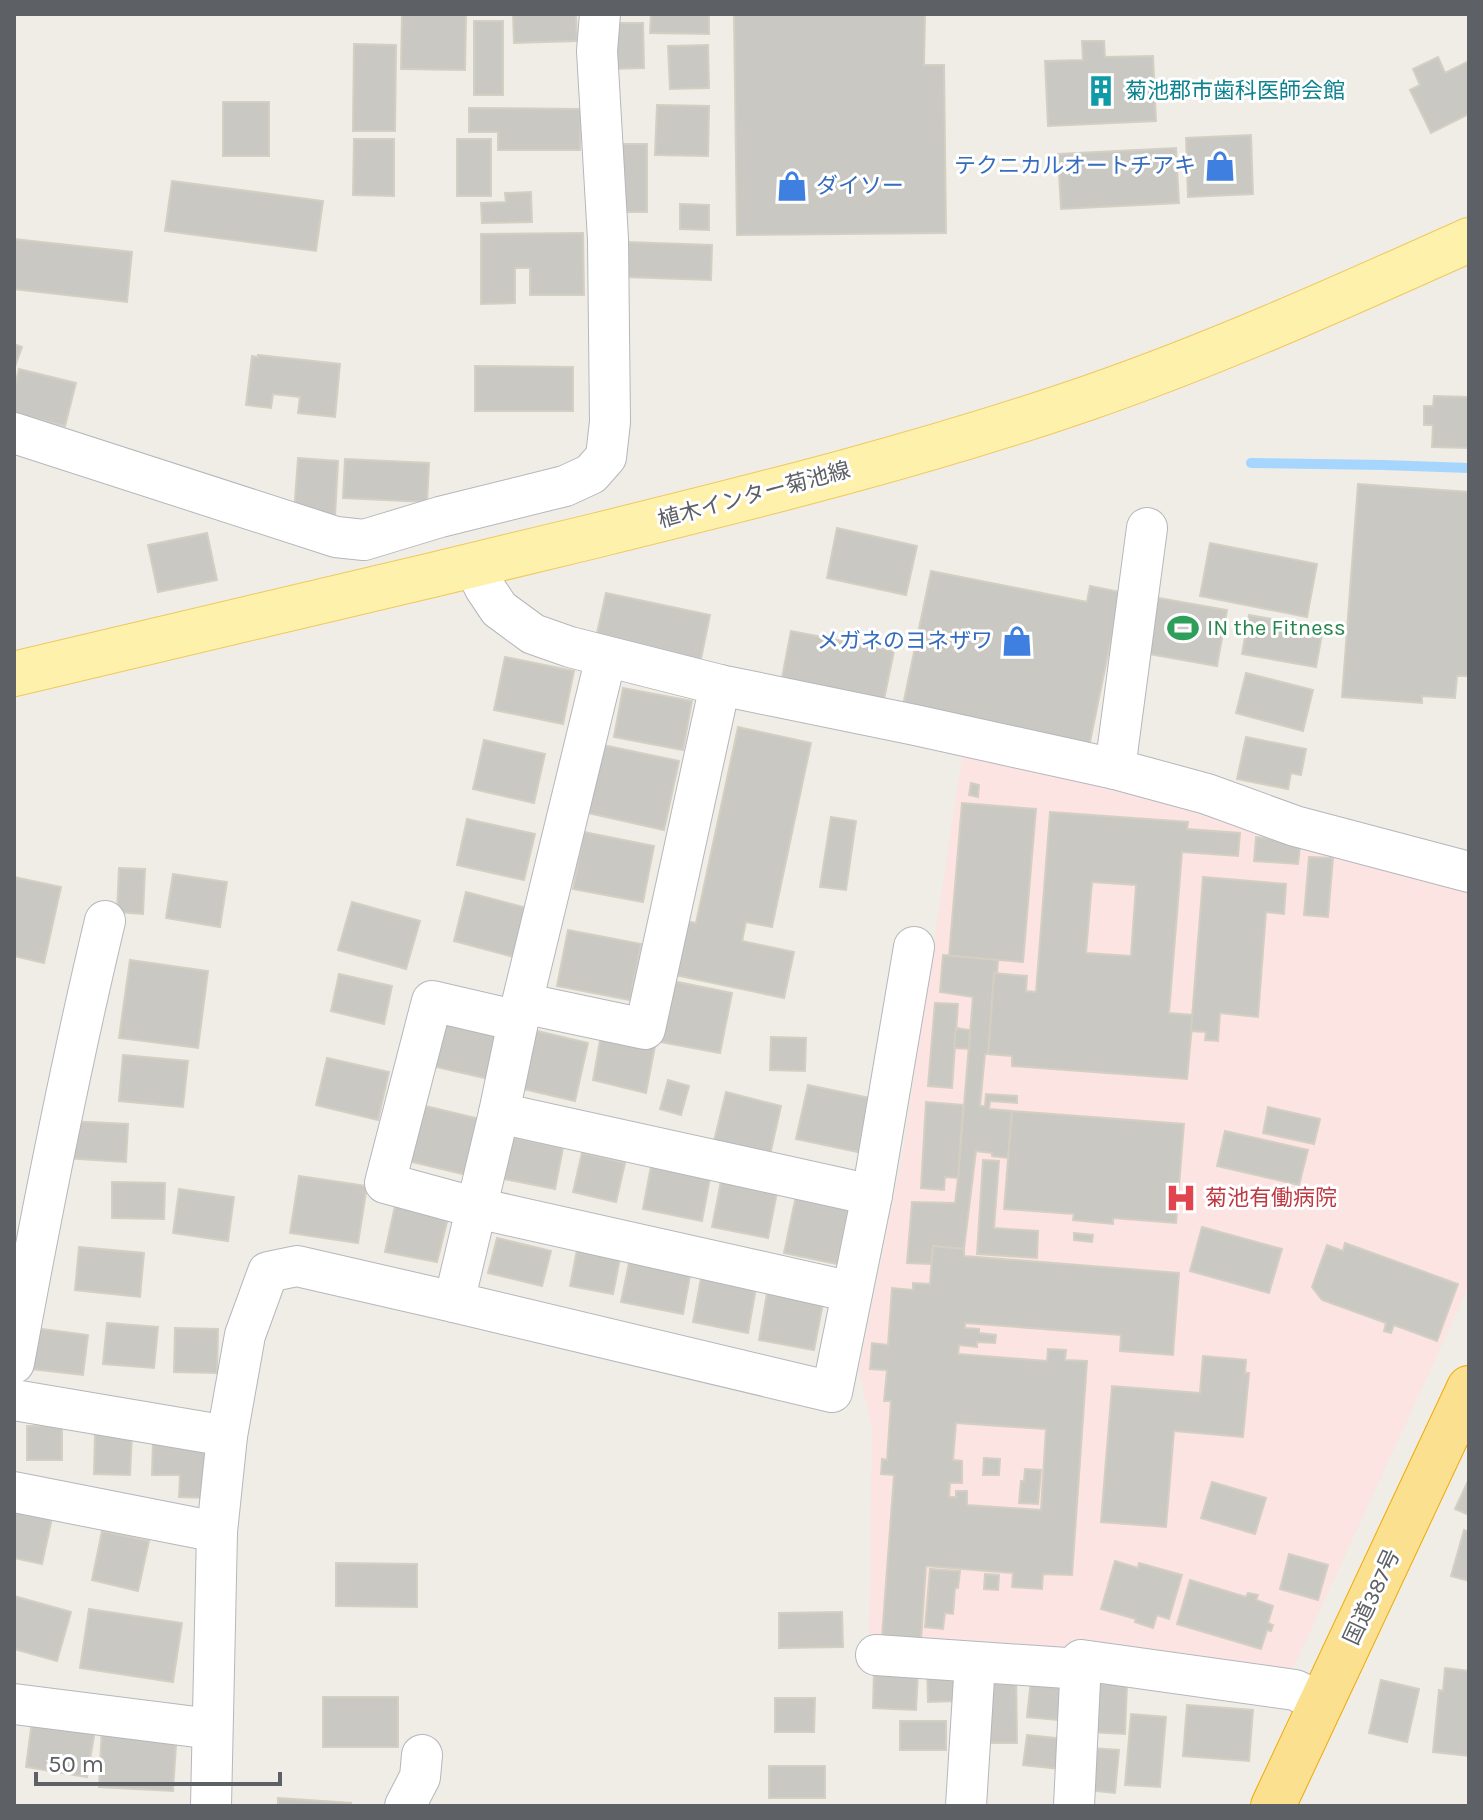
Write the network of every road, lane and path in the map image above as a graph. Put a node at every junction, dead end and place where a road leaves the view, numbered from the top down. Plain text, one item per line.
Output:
1 (600, 14) edge
2 (1469, 240) edge
3 (14, 433) edge
4 (1147, 528) dead end
5 (364, 540) junction
6 (474, 566) junction
7 (407, 582) junction
8 (606, 657) junction
9 (14, 674) edge
10 (720, 685) junction
11 (1115, 769) junction
12 (1469, 872) edge
13 (105, 921) dead end
14 (914, 947) dead end
15 (520, 1012) junction
16 (499, 1113) junction
17 (872, 1195) junction
18 (477, 1208) junction
19 (852, 1292) junction
20 (454, 1302) junction
21 (14, 1363) edge
22 (1469, 1388) edge
23 (14, 1400) edge
24 (227, 1436) junction
25 (14, 1492) edge
26 (217, 1532) junction
27 (876, 1655) dead end
28 (975, 1662) junction
29 (1081, 1669) junction
30 (1322, 1703) junction
31 (14, 1704) edge
32 (212, 1729) junction
33 (422, 1755) dead end
34 (211, 1806) edge
35 (405, 1806) edge
36 (966, 1806) edge
37 (1074, 1806) edge
38 (1273, 1806) edge

1 - 5 street
2 - 6 main road, 植木インター菊池線
3 - 5 street
4 - 11 street
5 - 7 street
6 - 7 main road, 植木インター菊池線
6 - 8 street
7 - 9 main road, 植木インター菊池線
8 - 10 street
8 - 15 street
10 - 11 street
10 - 15 street
11 - 12 street
13 - 21 street
14 - 17 street
15 - 16 street
15 - 18 street
16 - 17 street
16 - 18 street
17 - 19 street
18 - 19 street
18 - 20 street
19 - 20 street
20 - 24 street
22 - 30 highway, 国道387号
23 - 24 street
24 - 26 street
25 - 26 street
26 - 32 street
27 - 28 street
28 - 29 street
28 - 36 street
29 - 30 street
29 - 37 street
30 - 38 highway, 国道387号
31 - 32 street
32 - 34 street
33 - 35 street

